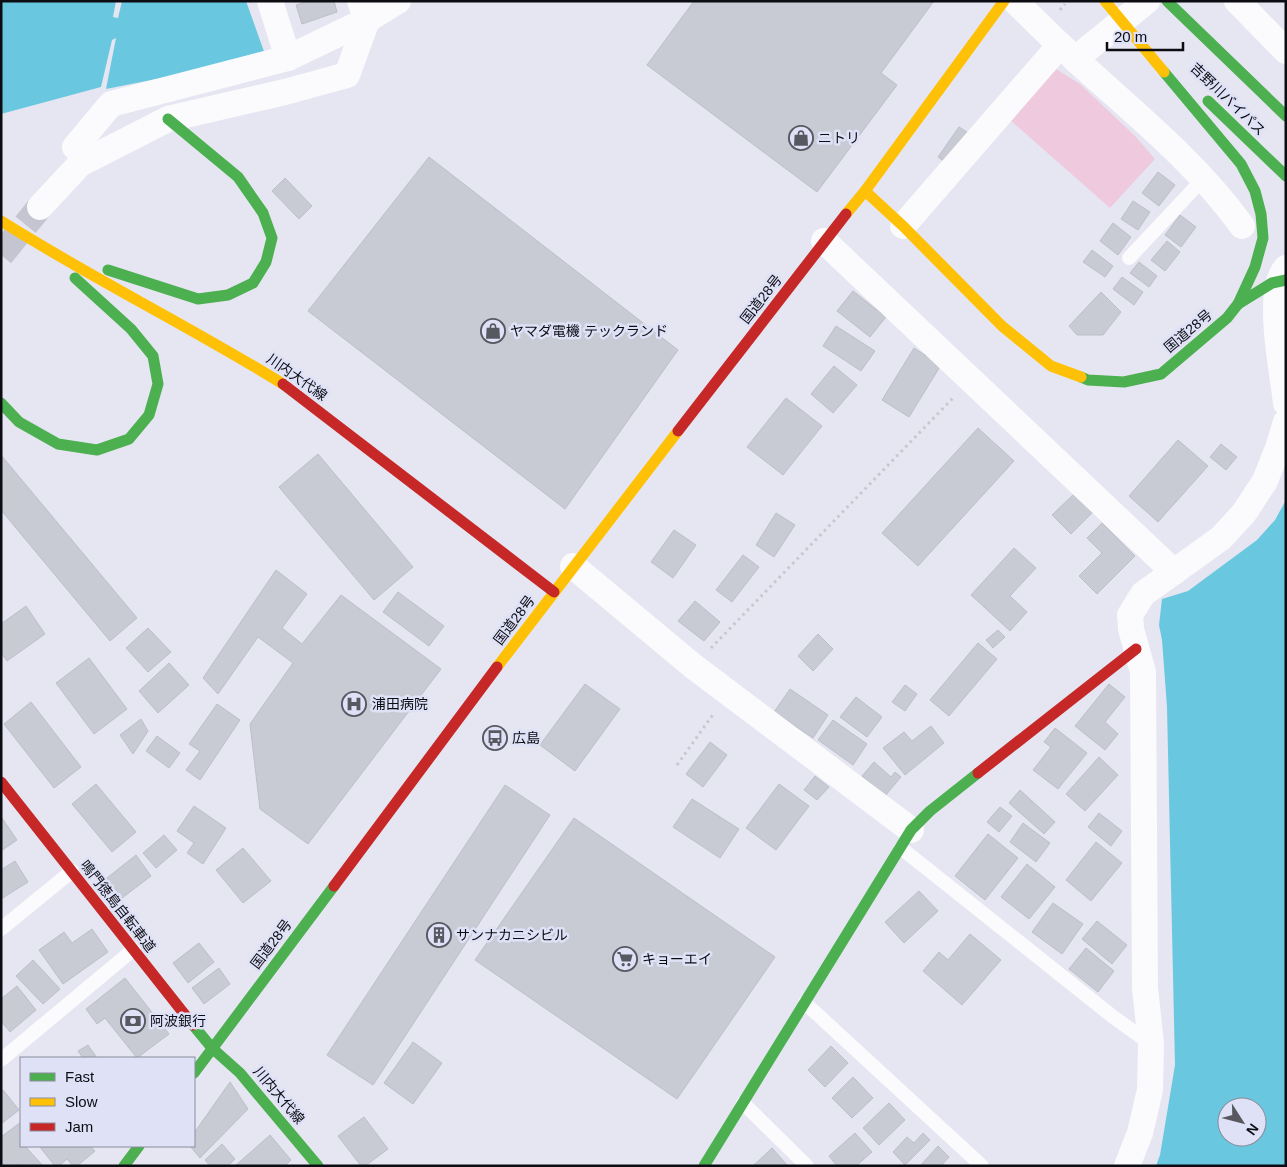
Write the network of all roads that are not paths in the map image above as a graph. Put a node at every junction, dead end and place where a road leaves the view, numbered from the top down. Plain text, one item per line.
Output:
1 (270, 1) edge
2 (398, 1) edge
3 (1004, 1) edge
4 (1014, 1) edge
5 (1105, 1) edge
6 (1147, 1) edge
7 (1167, 1) edge
8 (1173, 1) edge
9 (1237, 1) edge
10 (363, 11) edge
11 (1286, 51) edge
12 (1067, 52) junction
13 (288, 58) junction
14 (1248, 64) dead end
15 (1182, 75) dead end
16 (1203, 96) dead end
17 (1286, 116) edge
18 (168, 119) junction
19 (75, 147) dead end
20 (1286, 176) edge
21 (1204, 178) junction
22 (865, 191) junction
23 (40, 207) tunnel mouth
24 (1, 221) edge
25 (903, 226) junction
26 (1242, 226) joint
27 (824, 241) junction
28 (43, 248) junction
29 (1129, 258) dead end
30 (1285, 274) edge
31 (1238, 304) junction
32 (1, 403) edge
33 (1286, 403) edge
34 (1286, 422) edge
35 (573, 566) junction
36 (1174, 572) junction
37 (554, 592) junction
38 (1136, 649) junction
39 (1, 782) edge
40 (906, 839) junction
41 (72, 871) junction
42 (1, 929) edge
43 (134, 949) junction
44 (805, 1003) junction
45 (1151, 1044) junction
46 (212, 1048) junction
47 (1, 1060) edge
48 (195, 1071) edge
49 (743, 1103) junction
50 (138, 1147) edge
51 (124, 1166) edge
52 (318, 1166) edge
53 (704, 1166) edge
54 (807, 1166) edge
55 (982, 1166) edge
56 (1127, 1166) edge

1 - 13 street
2 - 10 street
3 - 22 main road, 国道28号
4 - 12 street
5 - 15 main road, 吉野川バイパス
5 - 31 main road, 国道28号
6 - 12 street
7 - 17 main road, 吉野川バイパス
8 - 14 main road
9 - 11 street
10 - 13 street
10 - 18 street
12 - 21 street
12 - 25 street
13 - 19 street
16 - 20 main road, 吉野川バイパス
18 - 23 street
18 - 28 main road
21 - 26 street
21 - 29 lane
22 - 25 main road, 国道28号
22 - 27 main road, 国道28号
24 - 28 main road, 川内大代線
25 - 31 main road, 国道28号
26 - 30 lane
27 - 35 main road, 国道28号
27 - 36 street
28 - 32 main road
28 - 37 main road, 川内大代線
30 - 31 main road
30 - 33 street
34 - 36 street
35 - 37 main road, 国道28号
35 - 40 street
36 - 38 street
37 - 46 main road, 国道28号
38 - 40 main road
38 - 45 street
39 - 41 main road, 鳴門徳島自転車道
40 - 44 main road
40 - 45 lane
41 - 42 lane
41 - 43 main road, 鳴門徳島自転車道
43 - 46 main road, 鳴門徳島自転車道
43 - 47 lane
44 - 49 main road
44 - 55 lane
45 - 56 street
46 - 48 main road, 国道28号
46 - 52 main road, 川内大代線
49 - 53 main road
49 - 54 lane
50 - 51 main road

